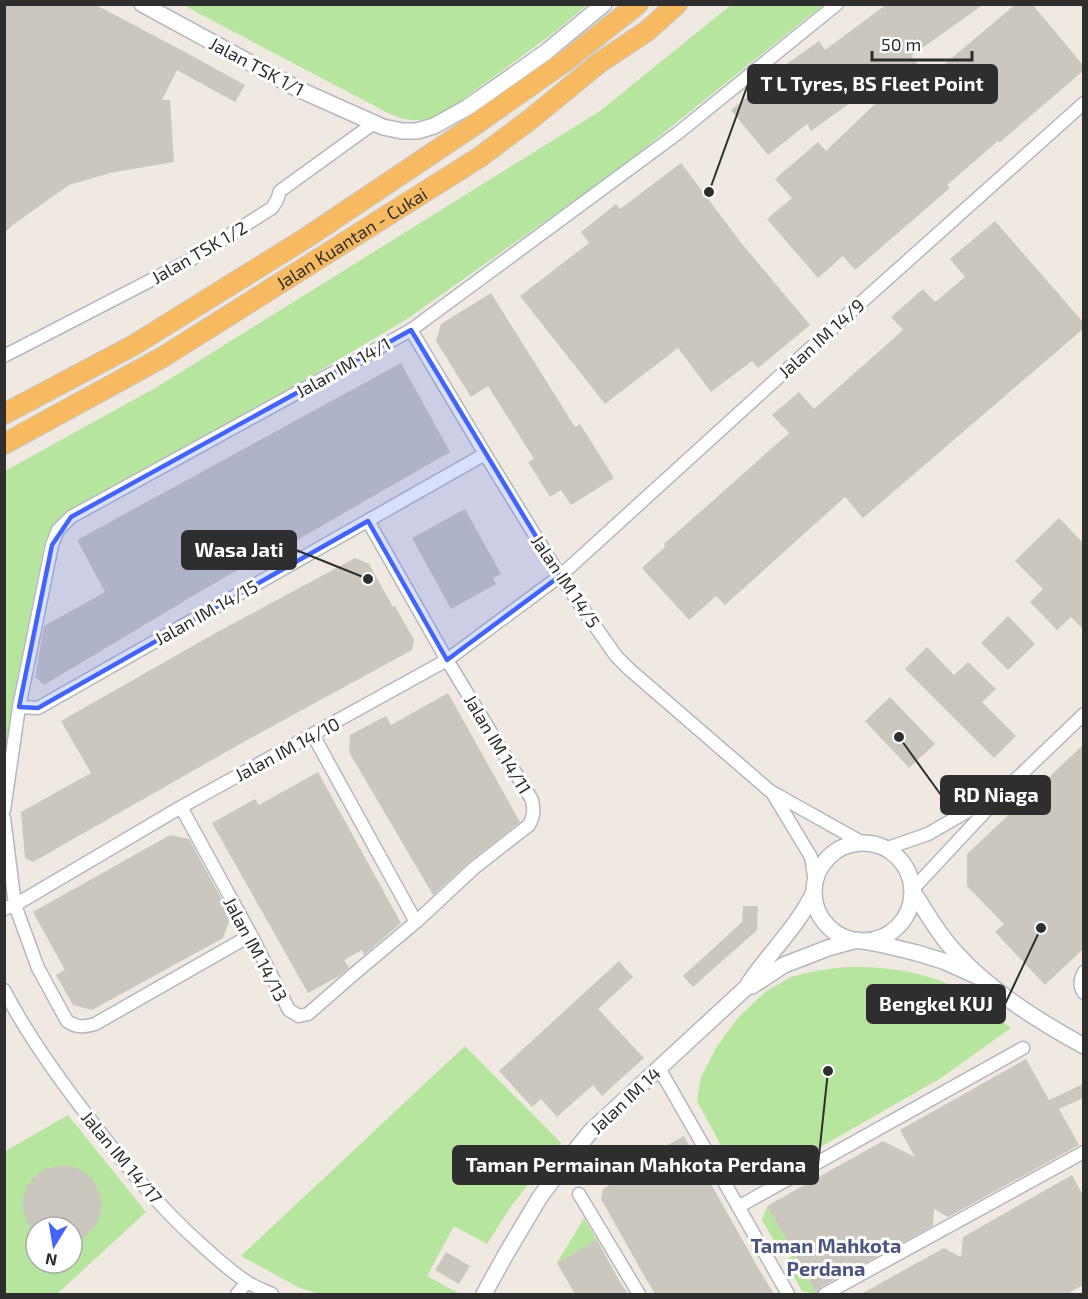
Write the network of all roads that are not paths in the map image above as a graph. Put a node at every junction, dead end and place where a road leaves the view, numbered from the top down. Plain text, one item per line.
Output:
1 (142, 4) edge
2 (604, 4) edge
3 (638, 4) edge
4 (677, 4) edge
5 (837, 4) edge
6 (1083, 103) edge
7 (375, 123) junction
8 (411, 330) junction
9 (4, 356) edge
10 (4, 414) edge
11 (4, 444) edge
12 (485, 454) junction
13 (368, 520) junction
14 (560, 576) junction
15 (447, 660) junction
16 (19, 707) junction
17 (1083, 714) edge
18 (313, 735) junction
19 (1010, 785) junction
20 (770, 791) junction
21 (181, 807) junction
22 (4, 810) edge
23 (4, 818) edge
24 (863, 843) junction
25 (885, 849) junction
26 (815, 887) junction
27 (912, 890) junction
28 (10, 907) edge
29 (416, 922) junction
30 (251, 935) junction
31 (857, 940) junction
32 (1083, 972) edge
33 (981, 978) junction
34 (749, 985) junction
35 (4, 990) edge
36 (1083, 993) edge
37 (1083, 1046) edge
38 (1023, 1048) dead end
39 (659, 1068) junction
40 (1083, 1152) edge
41 (579, 1194) dead end
42 (738, 1207) junction
43 (247, 1282) junction
44 (237, 1294) edge
45 (272, 1294) edge
46 (484, 1294) edge
47 (639, 1294) edge
48 (788, 1294) edge
49 (825, 1294) edge

1 - 7 street, Jalan TSK 1/1
2 - 7 street, Jalan TSK 1/1
3 - 10 highway, Jalan Kuantan - Cukai
4 - 11 highway, Jalan Kuantan - Cukai
5 - 8 street, Jalan IM 14/1
6 - 14 street, Jalan IM 14/9
7 - 9 street, Jalan TSK 1/2
8 - 12 street, Jalan IM 14/5
8 - 16 street, Jalan IM 14/1
12 - 13 street, Jalan IM 14/15
12 - 14 street, Jalan IM 14/5
13 - 15 street, Jalan IM 14/11
13 - 16 street, Jalan IM 14/15
14 - 15 street, Jalan IM 14/10
14 - 20 street, Jalan IM 14/5
15 - 18 street, Jalan IM 14/10
15 - 29 street, Jalan IM 14/11
16 - 22 street, Jalan IM 14/1
17 - 19 street
18 - 21 street, Jalan IM 14/10
18 - 29 street
19 - 25 street
19 - 27 street
20 - 24 street
20 - 26 street
21 - 28 street, Jalan IM 14/10
21 - 30 street, Jalan IM 14/13
23 - 28 street
24 - 25 street
24 - 26 street
25 - 27 street
26 - 31 street
26 - 34 street
27 - 31 street
27 - 33 street
28 - 30 street
29 - 30 street, Jalan IM 14/13
31 - 33 street
31 - 34 street
32 - 36 street
33 - 37 street
34 - 39 street, Jalan IM 14
35 - 43 street, Jalan IM 14/17
38 - 42 street
39 - 42 street
39 - 46 street, Jalan IM 14
40 - 49 street
41 - 47 street
42 - 48 street
43 - 44 street
43 - 45 street, Jalan IM 14/17

